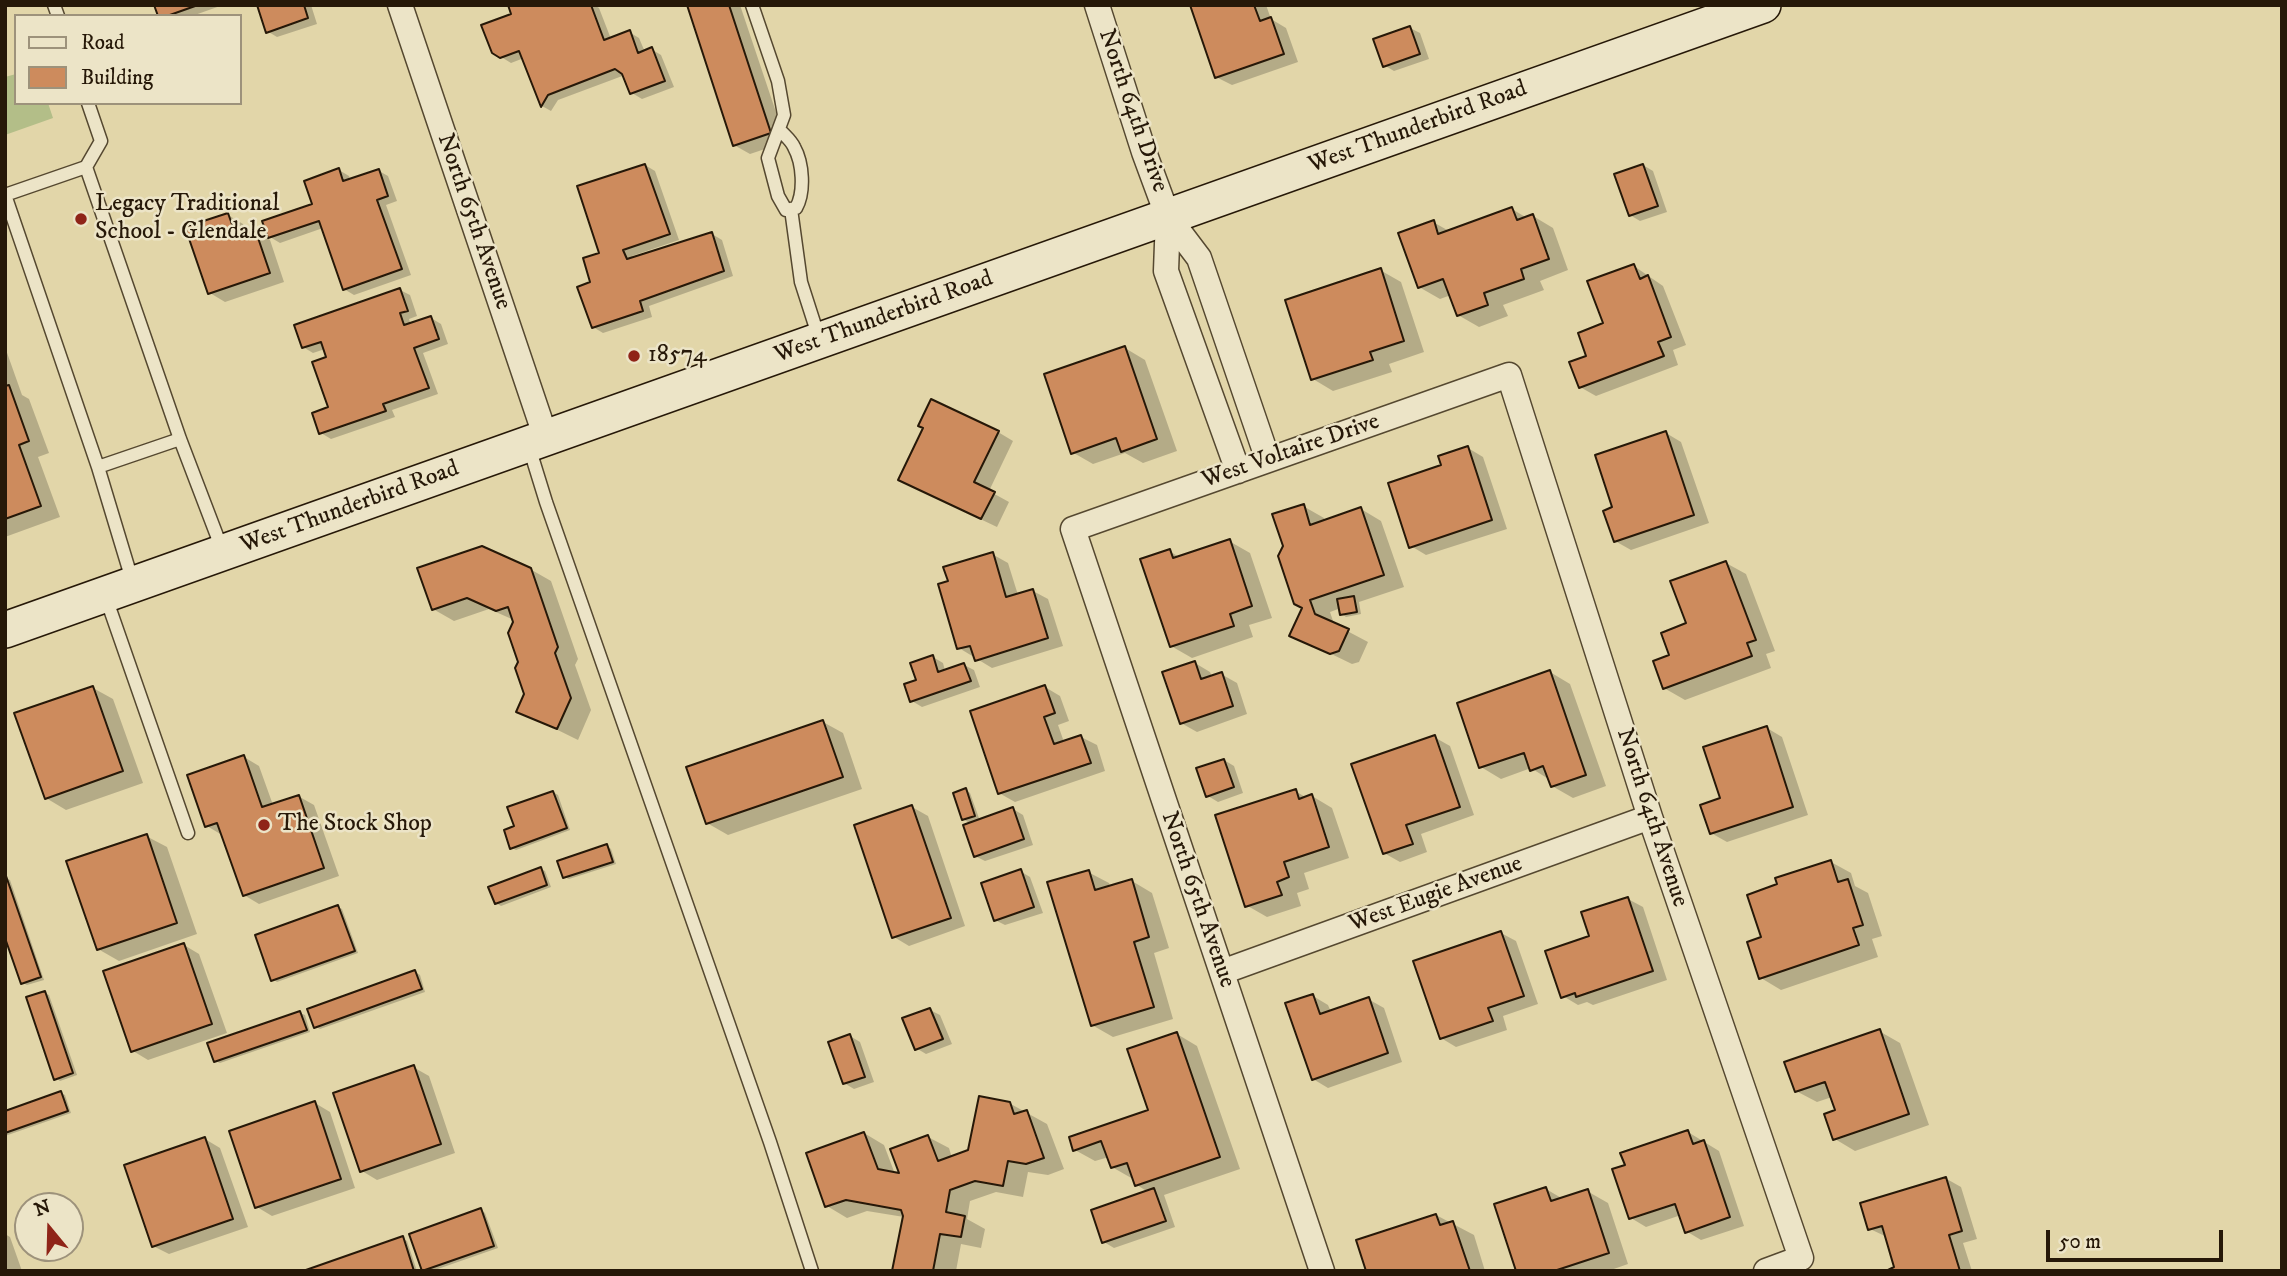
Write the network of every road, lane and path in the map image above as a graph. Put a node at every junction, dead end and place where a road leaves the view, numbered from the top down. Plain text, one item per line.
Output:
1 (400, 5) edge
2 (752, 5) edge
3 (1097, 5) edge
4 (1763, 5) edge
5 (89, 105) edge
6 (779, 130) junction
7 (86, 167) junction
8 (5, 195) edge
9 (791, 209) junction
10 (1168, 217) junction
11 (820, 341) junction
12 (1232, 356) junction
13 (1201, 367) junction
14 (1508, 375) joint
15 (180, 439) junction
16 (537, 442) junction
17 (1268, 460) junction
18 (98, 467) junction
19 (1238, 471) junction
20 (1073, 529) joint
21 (224, 553) junction
22 (119, 590) junction
23 (5, 630) edge
24 (1650, 817) junction
25 (188, 833) dead end
26 (1222, 972) junction
27 (812, 1271) edge
28 (1322, 1271) edge
29 (1766, 1271) edge

1 - 16 street, North 65th Avenue
2 - 6 lane
3 - 10 street, North 64th Drive
4 - 10 main road, West Thunderbird Road
5 - 7 lane
6 - 9 lane
6 - 9 lane
7 - 8 lane
7 - 15 lane
8 - 18 lane
9 - 11 lane
10 - 11 main road, West Thunderbird Road
10 - 12 street, North 64th Drive
10 - 13 street, North 64th Drive
11 - 16 main road, West Thunderbird Road
12 - 13 street
12 - 17 street, North 64th Drive
13 - 19 street, North 64th Drive
14 - 17 street, West Voltaire Drive
14 - 24 street, North 64th Avenue
15 - 18 lane
15 - 21 lane
16 - 21 main road, West Thunderbird Road
16 - 27 lane
17 - 19 street, West Voltaire Drive
18 - 22 lane
19 - 20 street, West Voltaire Drive
20 - 26 street, North 65th Avenue
21 - 22 main road, West Thunderbird Road
22 - 23 main road, West Thunderbird Road
22 - 25 lane
24 - 26 street, West Eugie Avenue
24 - 29 street, North 64th Avenue
26 - 28 street, North 65th Avenue

